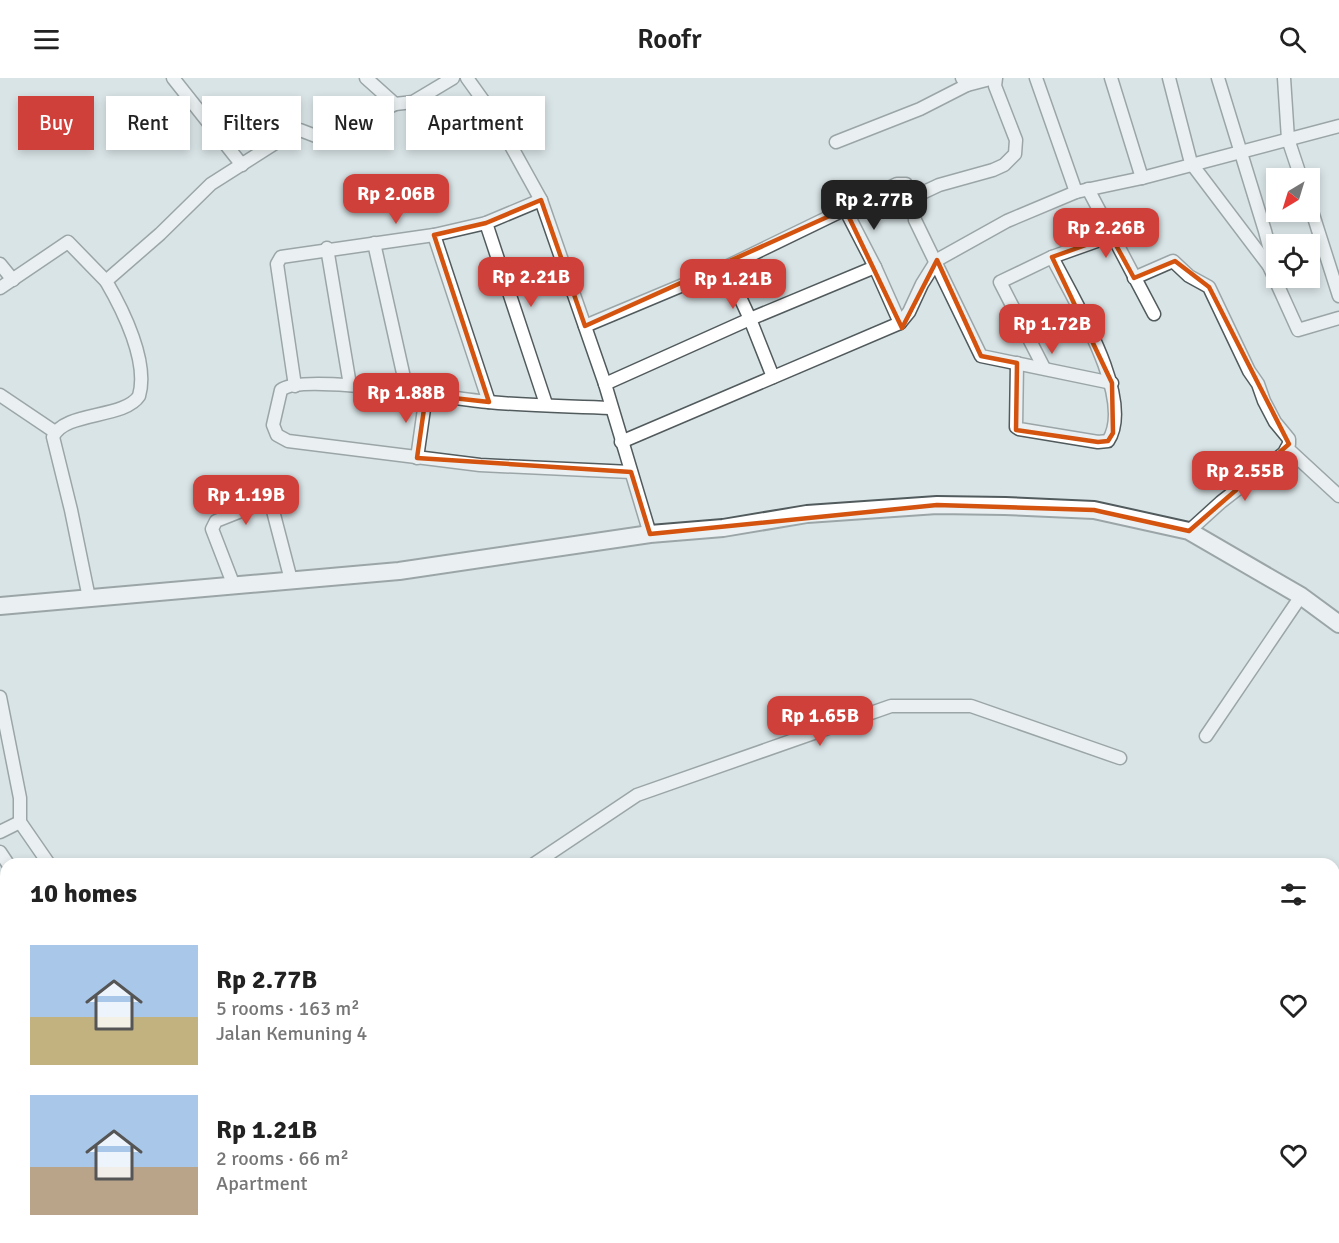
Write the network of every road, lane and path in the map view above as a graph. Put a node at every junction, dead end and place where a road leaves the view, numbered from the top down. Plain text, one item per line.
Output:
1 (173, 78) edge
2 (366, 78) edge
3 (453, 78) edge
4 (467, 78) edge
5 (995, 78) edge
6 (1036, 78) edge
7 (1111, 78) edge
8 (1169, 78) edge
9 (1218, 78) edge
10 (1284, 78) edge
11 (965, 82) edge
12 (395, 104) junction
13 (1339, 126) edge
14 (1288, 139) junction
15 (836, 142) dead end
16 (1240, 152) junction
17 (1191, 164) junction
18 (242, 165) junction
19 (1298, 168) edge
20 (1142, 178) junction
21 (1082, 190) junction
22 (915, 199) junction
23 (541, 200) junction
24 (845, 209) junction
25 (1315, 222) edge
26 (486, 223) junction
27 (434, 235) junction
28 (1266, 235) edge
29 (1111, 236) junction
30 (374, 243) junction
31 (327, 248) junction
32 (1052, 257) junction
33 (937, 260) junction
34 (1266, 262) edge
35 (0, 264) edge
36 (726, 267) junction
37 (876, 267) junction
38 (1134, 278) junction
39 (14, 280) junction
40 (106, 281) junction
41 (0, 288) edge
42 (1279, 288) edge
43 (1339, 296) edge
44 (1154, 314) dead end
45 (750, 319) junction
46 (1339, 320) edge
47 (900, 323) junction
48 (585, 326) junction
49 (1017, 363) junction
50 (1044, 368) junction
51 (773, 378) junction
52 (1112, 383) junction
53 (605, 384) junction
54 (350, 385) junction
55 (294, 386) junction
56 (407, 391) junction
57 (426, 394) junction
58 (0, 395) edge
59 (489, 402) junction
60 (546, 404) junction
61 (611, 408) junction
62 (55, 432) junction
63 (621, 442) junction
64 (1287, 448) junction
65 (417, 458) junction
66 (631, 472) junction
67 (1339, 496) edge
68 (1189, 531) junction
69 (650, 534) junction
70 (291, 580) junction
71 (234, 586) junction
72 (1301, 596) junction
73 (89, 598) junction
74 (0, 606) edge
75 (1339, 624) edge
76 (0, 697) edge
77 (1206, 736) dead end
78 (1120, 758) dead end
79 (20, 822) junction
80 (0, 832) edge
81 (45, 858) edge
82 (543, 858) edge

1 - 18 street
2 - 12 street
3 - 12 street
4 - 23 street
5 - 11 street
5 - 22 street
6 - 21 street
7 - 20 street
8 - 17 street
9 - 16 street
10 - 14 street
11 - 15 street
12 - 18 street
13 - 14 street
14 - 16 street
14 - 19 street
16 - 17 street
16 - 28 street
17 - 20 street
17 - 34 street
18 - 40 street
20 - 21 street
21 - 29 street
21 - 33 street
22 - 24 street
22 - 33 street
23 - 26 street
23 - 48 street
24 - 36 street
24 - 37 street
25 - 43 street
26 - 27 street
26 - 60 street
27 - 30 street
27 - 59 street
29 - 32 street
29 - 38 street
30 - 31 street
30 - 56 street
31 - 54 street
31 - 55 street
32 - 50 street
32 - 52 street
33 - 47 street
33 - 49 street
35 - 39 street
36 - 45 street
36 - 48 street
37 - 45 street
37 - 47 street
38 - 44 street
38 - 64 street
39 - 40 street
39 - 41 street
40 - 62 street
42 - 46 street
45 - 51 street
45 - 53 street
47 - 51 street
48 - 53 street
49 - 50 street
49 - 52 street
50 - 52 street
51 - 63 street
53 - 61 street
54 - 55 street
54 - 56 street
55 - 65 street
56 - 57 street
57 - 59 street
57 - 65 street
58 - 62 street
59 - 60 street
60 - 61 street
61 - 63 street
62 - 73 street
63 - 66 street
64 - 67 street
64 - 68 street
65 - 66 street
66 - 69 street
68 - 69 street
68 - 72 street
69 - 70 street
70 - 71 street
70 - 71 street
71 - 73 street
72 - 75 street
72 - 77 street
73 - 74 street
76 - 79 street
78 - 82 street
79 - 80 street
79 - 81 street

